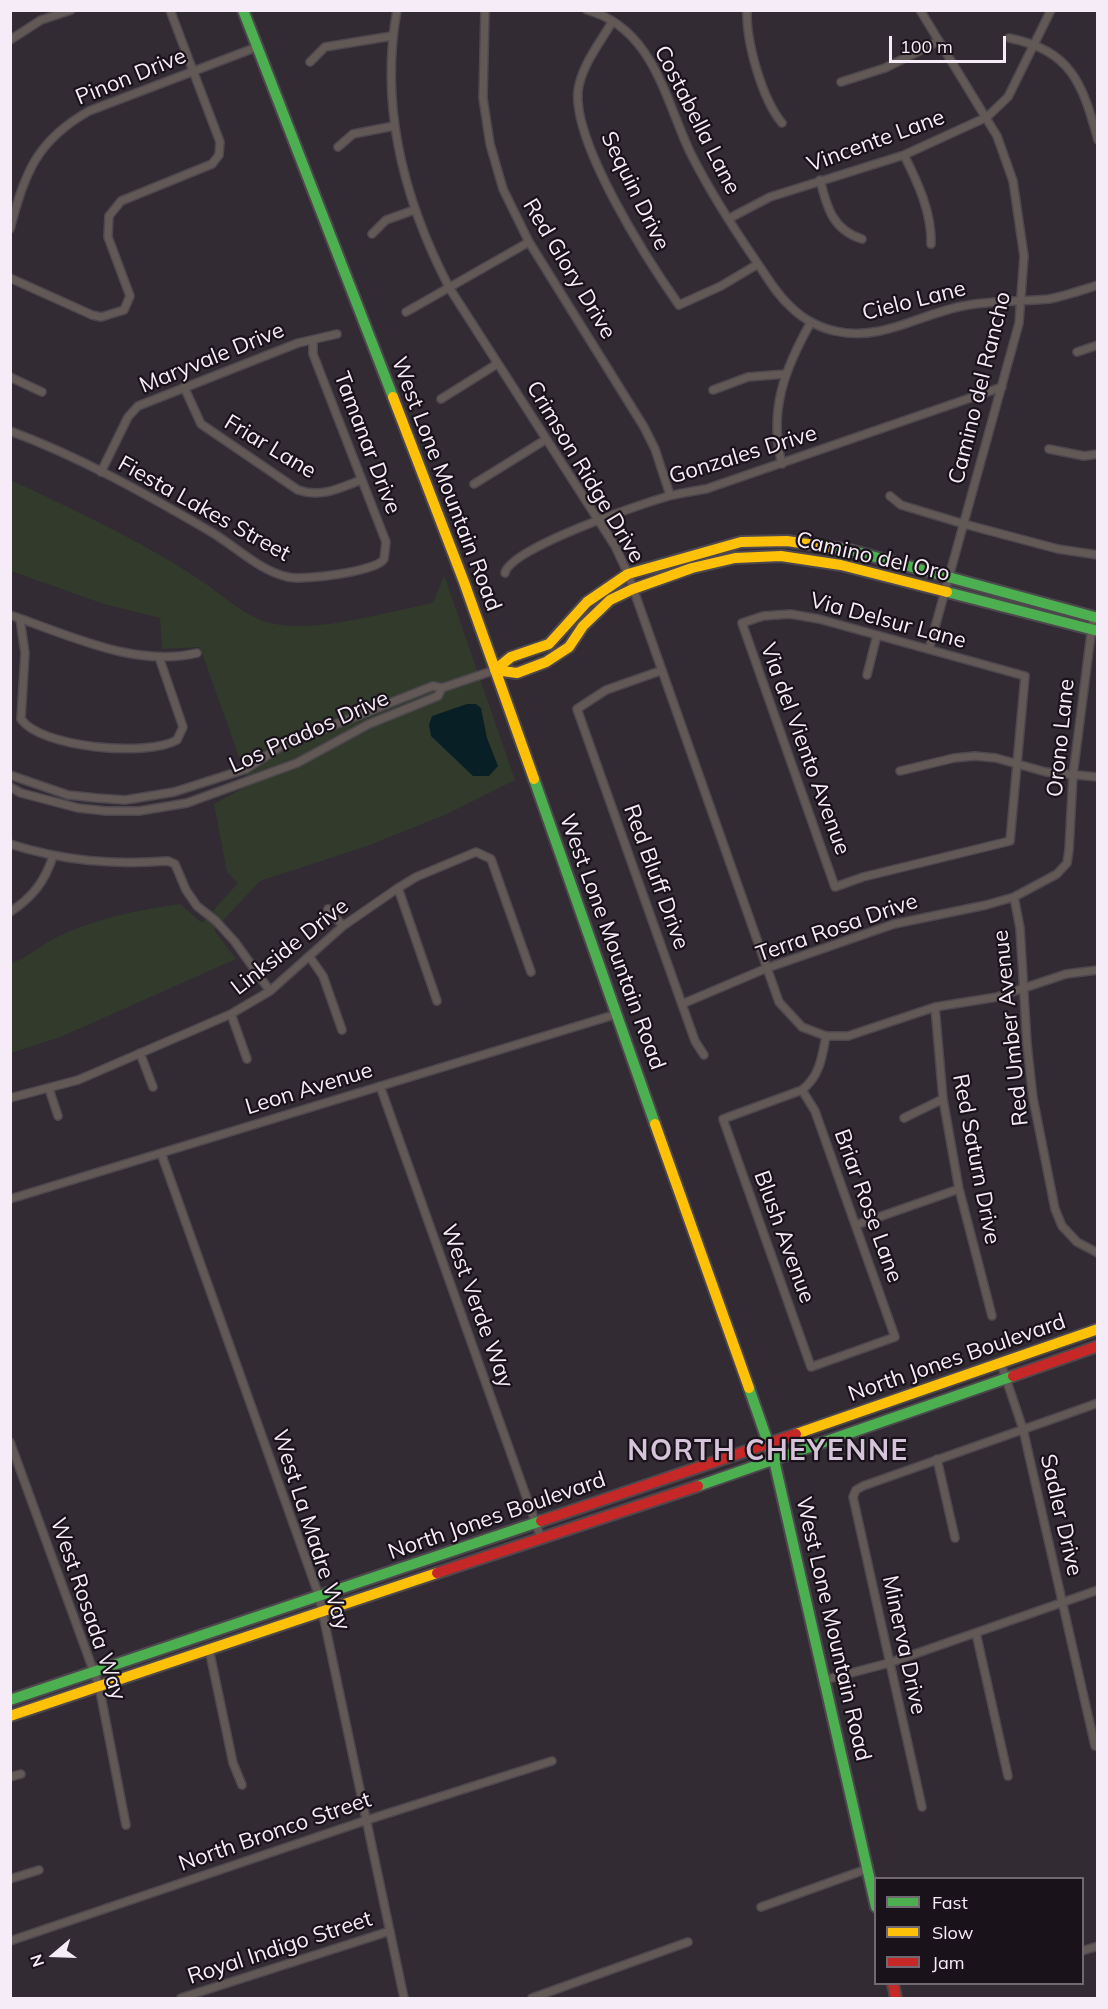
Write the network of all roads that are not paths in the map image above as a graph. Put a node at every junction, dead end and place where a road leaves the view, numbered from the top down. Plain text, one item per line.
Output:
1 (71, 10) edge
2 (170, 10) edge
3 (243, 10) edge
4 (396, 10) edge
5 (485, 10) edge
6 (587, 10) edge
7 (747, 10) edge
8 (920, 10) edge
9 (1051, 10) edge
10 (612, 22) junction
11 (392, 36) junction
12 (1009, 38) dead end
13 (10, 40) edge
14 (937, 42) junction
15 (1035, 44) junction
16 (257, 47) junction
17 (310, 62) dead end
18 (193, 70) junction
19 (841, 82) dead end
20 (987, 117) junction
21 (782, 123) dead end
22 (394, 126) junction
23 (1098, 140) edge
24 (338, 147) dead end
25 (904, 155) junction
26 (820, 180) junction
27 (414, 210) junction
28 (728, 219) junction
29 (10, 229) edge
30 (372, 234) dead end
31 (862, 239) dead end
32 (529, 242) junction
33 (931, 244) dead end
34 (758, 264) junction
35 (10, 278) edge
36 (1098, 285) edge
37 (450, 289) junction
38 (1022, 300) junction
39 (406, 312) dead end
40 (812, 322) junction
41 (337, 334) dead end
42 (313, 340) junction
43 (1098, 345) edge
44 (1077, 352) dead end
45 (497, 364) junction
46 (786, 374) junction
47 (10, 377) edge
48 (184, 387) junction
49 (1002, 387) junction
50 (713, 390) dead end
51 (42, 392) dead end
52 (441, 399) dead end
53 (10, 431) edge
54 (545, 440) junction
55 (1049, 449) dead end
56 (1098, 454) edge
57 (782, 464) junction
58 (101, 472) junction
59 (361, 480) junction
60 (474, 484) dead end
61 (670, 495) junction
62 (890, 496) dead end
63 (596, 520) junction
64 (964, 524) junction
65 (1098, 555) edge
66 (384, 559) joint
67 (505, 573) dead end
68 (628, 574) junction
69 (948, 579) junction
70 (633, 589) junction
71 (944, 593) junction
72 (10, 615) edge
73 (1095, 618) edge
74 (20, 619) junction
75 (742, 623) joint
76 (1095, 630) edge
77 (877, 635) junction
78 (929, 649) junction
79 (197, 653) dead end
80 (159, 657) junction
81 (495, 670) junction
82 (660, 670) junction
83 (867, 675) dead end
84 (442, 688) junction
85 (1017, 764) junction
86 (900, 771) dead end
87 (10, 775) edge
88 (1073, 775) junction
89 (1098, 777) edge
90 (10, 787) edge
91 (10, 844) edge
92 (52, 856) junction
93 (1067, 862) joint
94 (398, 888) junction
95 (1014, 897) junction
96 (328, 909) dead end
97 (10, 912) edge
98 (343, 926) junction
99 (309, 956) junction
100 (767, 968) junction
101 (1098, 970) edge
102 (531, 972) dead end
103 (270, 990) junction
104 (1024, 990) junction
105 (437, 1001) dead end
106 (682, 1004) junction
107 (935, 1007) junction
108 (231, 1014) junction
109 (617, 1014) junction
110 (342, 1030) dead end
111 (826, 1036) junction
112 (140, 1053) junction
113 (704, 1055) dead end
114 (247, 1059) dead end
115 (380, 1086) junction
116 (153, 1087) dead end
117 (49, 1089) junction
118 (802, 1090) junction
119 (10, 1098) edge
120 (943, 1100) junction
121 (58, 1116) dead end
122 (904, 1118) dead end
123 (161, 1153) junction
124 (959, 1189) junction
125 (10, 1199) edge
126 (856, 1225) junction
127 (1098, 1252) edge
128 (992, 1316) dead end
129 (1098, 1329) edge
130 (895, 1338) joint
131 (1098, 1346) edge
132 (1001, 1364) junction
133 (1006, 1378) junction
134 (1098, 1403) edge
135 (1023, 1429) junction
136 (10, 1442) edge
137 (769, 1445) junction
138 (937, 1459) junction
139 (774, 1460) junction
140 (536, 1524) junction
141 (541, 1538) junction
142 (955, 1539) dead end
143 (1098, 1590) edge
144 (319, 1596) junction
145 (1062, 1602) junction
146 (323, 1610) junction
147 (976, 1633) junction
148 (209, 1649) junction
149 (889, 1663) junction
150 (94, 1672) junction
151 (824, 1680) junction
152 (99, 1686) junction
153 (10, 1700) edge
154 (10, 1716) edge
155 (1095, 1746) dead end
156 (552, 1761) dead end
157 (21, 1774) dead end
158 (1008, 1776) dead end
159 (10, 1777) edge
160 (242, 1785) dead end
161 (922, 1807) dead end
162 (367, 1820) junction
163 (126, 1825) dead end
164 (867, 1869) junction
165 (39, 1870) dead end
166 (10, 1879) edge
167 (874, 1899) edge
168 (761, 1907) dead end
169 (390, 1931) junction
170 (10, 1941) edge
171 (688, 1942) dead end
172 (181, 1998) edge
173 (404, 1998) edge
174 (532, 1998) edge

1 - 13 street
2 - 18 street
3 - 16 main road, West Lone Mountain Road
4 - 11 street, Crimson Ridge Drive
5 - 32 street, Red Glory Drive
6 - 10 street, Costabella Lane
7 - 21 street
8 - 14 street, Camino del Rancho
9 - 15 street, Vincente Lane
10 - 28 street, Costabella Lane
10 - 34 street, Sequin Drive
11 - 17 street
11 - 22 street, Crimson Ridge Drive
12 - 15 street
14 - 19 street
14 - 20 street, Camino del Rancho
15 - 20 street, Vincente Lane
15 - 23 street
16 - 18 street, Pinon Drive
16 - 81 main road, West Lone Mountain Road
18 - 29 street, Pinon Drive
18 - 35 street
20 - 25 street, Vincente Lane
20 - 38 street, Camino del Rancho
22 - 24 street
22 - 27 street, Crimson Ridge Drive
25 - 26 street, Vincente Lane
25 - 33 street
26 - 28 street, Vincente Lane
26 - 31 street
27 - 30 street
27 - 37 street, Crimson Ridge Drive
28 - 34 street, Costabella Lane
32 - 37 street
32 - 61 street, Red Glory Drive
34 - 40 street, Costabella Lane
36 - 38 street, Cielo Lane
37 - 39 street
37 - 45 street, Crimson Ridge Drive
38 - 40 street, Cielo Lane
38 - 49 street, Camino del Rancho
40 - 46 street
41 - 42 street, Maryvale Drive
42 - 48 street, Maryvale Drive
42 - 59 street, Tamanar Drive
43 - 44 street
45 - 52 street
45 - 54 street, Crimson Ridge Drive
46 - 50 street
46 - 57 street
47 - 51 street
48 - 58 street, Maryvale Drive
48 - 59 street, Friar Lane
49 - 57 street, Gonzales Drive
49 - 64 street, Camino del Rancho
53 - 58 street, Fiesta Lakes Street
54 - 60 street
54 - 63 street, Crimson Ridge Drive
55 - 56 street
57 - 61 street, Gonzales Drive
58 - 66 street, Fiesta Lakes Street
59 - 66 street, Tamanar Drive
61 - 63 street, Gonzales Drive
62 - 64 street
63 - 67 street, Gonzales Drive
63 - 68 street, Crimson Ridge Drive
64 - 65 street
64 - 69 street, Camino del Rancho
68 - 69 main road, Camino del Oro
68 - 70 street, Crimson Ridge Drive
68 - 81 main road, Camino del Oro
69 - 71 street, Camino del Rancho
69 - 73 main road, Camino del Oro
70 - 71 main road, Camino del Oro
70 - 81 main road, Camino del Oro
70 - 82 street, Crimson Ridge Drive
71 - 76 main road, Camino del Oro
71 - 78 street, Camino del Rancho
72 - 74 street
73 - 76 street, Orono Lane
74 - 80 street
74 - 80 street
75 - 77 street, Via Delsur Lane
75 - 85 street, Via del Viento Avenue
76 - 88 street, Orono Lane
77 - 78 street, Via Delsur Lane
77 - 83 street
78 - 85 street, Via Delsur Lane
79 - 80 street
81 - 84 street, Los Prados Drive
81 - 109 main road, West Lone Mountain Road
82 - 100 street, Crimson Ridge Drive
82 - 106 street, Red Bluff Drive
84 - 87 street, Los Prados Drive
84 - 90 street, Los Prados Drive
85 - 86 street
85 - 88 street
88 - 89 street
88 - 93 street, Orono Lane
91 - 92 street
92 - 97 street
92 - 103 street
93 - 95 street, Terra Rosa Drive
94 - 98 street, Linkside Drive
94 - 102 street, Linkside Drive
94 - 105 street
95 - 100 street, Terra Rosa Drive
95 - 104 street, Red Umber Avenue
96 - 98 street
98 - 99 street, Linkside Drive
99 - 103 street, Linkside Drive
99 - 110 street
100 - 106 street, Terra Rosa Drive
100 - 111 street, Crimson Ridge Drive
101 - 104 street
103 - 108 street, Linkside Drive
104 - 107 street
104 - 127 street, Red Umber Avenue
106 - 113 street, Red Bluff Drive
107 - 111 street
107 - 120 street, Red Saturn Drive
108 - 112 street, Linkside Drive
108 - 114 street
109 - 115 street, Leon Avenue
109 - 137 main road, West Lone Mountain Road
111 - 118 street
112 - 116 street
112 - 117 street, Linkside Drive
115 - 123 street, Leon Avenue
115 - 140 street, West Verde Way
117 - 119 street, Linkside Drive
117 - 121 street
118 - 126 street, Briar Rose Lane
118 - 130 street, Blush Avenue
120 - 122 street
120 - 124 street, Red Saturn Drive
123 - 125 street, Leon Avenue
123 - 144 street, West La Madre Way
124 - 126 street
124 - 128 street, Red Saturn Drive
126 - 130 street, Briar Rose Lane
129 - 132 main road, North Jones Boulevard
131 - 133 main road, North Jones Boulevard
132 - 133 street, Sadler Drive
132 - 137 main road, North Jones Boulevard
133 - 135 street, Sadler Drive
133 - 139 main road, North Jones Boulevard
134 - 135 street
135 - 138 street
135 - 145 street, Sadler Drive
136 - 150 street, West Rosada Way
137 - 139 main road, West Lone Mountain Road
137 - 140 main road, North Jones Boulevard
138 - 142 street
138 - 149 street, Minerva Drive
139 - 141 main road, North Jones Boulevard
139 - 151 main road, West Lone Mountain Road
140 - 141 street, West Verde Way
140 - 144 main road, North Jones Boulevard
141 - 146 main road, North Jones Boulevard
143 - 145 street
144 - 146 street, West La Madre Way
144 - 150 main road, North Jones Boulevard
145 - 147 street
145 - 155 street, Sadler Drive
146 - 148 main road, North Jones Boulevard
146 - 162 street, West La Madre Way
147 - 149 street
147 - 158 street
148 - 152 main road, North Jones Boulevard
148 - 160 street
149 - 151 street
149 - 161 street, Minerva Drive
150 - 152 street, West Rosada Way
150 - 153 main road, North Jones Boulevard
151 - 164 main road, West Lone Mountain Road
152 - 154 main road, North Jones Boulevard
152 - 163 street, West Rosada Way
156 - 162 street, North Bronco Street
157 - 159 street
162 - 169 street, West La Madre Way
162 - 170 street, North Bronco Street
164 - 167 main road, West Lone Mountain Road
164 - 168 street
165 - 166 street
169 - 172 street, Royal Indigo Street
169 - 173 street, West La Madre Way
171 - 174 street

